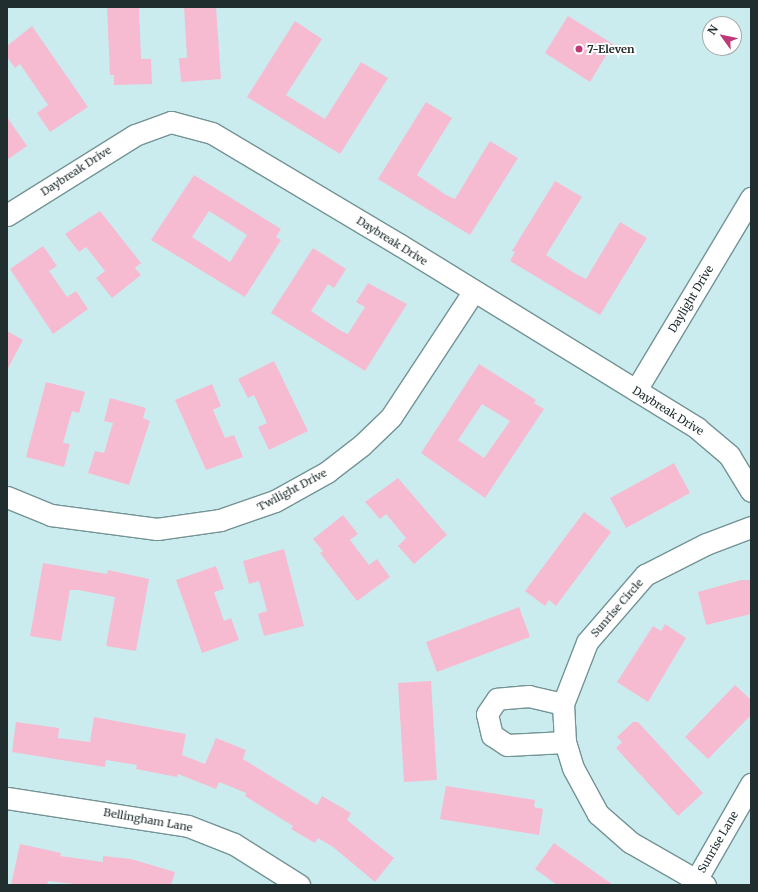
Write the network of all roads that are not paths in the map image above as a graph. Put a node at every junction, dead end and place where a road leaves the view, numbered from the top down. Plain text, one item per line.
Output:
1 (750, 203) edge
2 (7, 215) edge
3 (473, 292) junction
4 (636, 390) junction
5 (751, 491) edge
6 (7, 497) edge
7 (751, 527) edge
8 (563, 704) junction
9 (566, 742) junction
10 (751, 784) edge
11 (7, 798) edge
12 (701, 882) edge
13 (299, 885) edge

1 - 4 street, Daylight Drive
2 - 3 street, Daybreak Drive
3 - 4 street, Daybreak Drive
3 - 6 street, Twilight Drive
4 - 5 street, Daybreak Drive
7 - 8 street, Sunrise Circle
8 - 9 street, Sunrise Circle
8 - 9 street
9 - 12 street, Sunrise Circle
10 - 12 street, Sunrise Lane
11 - 13 street, Bellingham Lane

